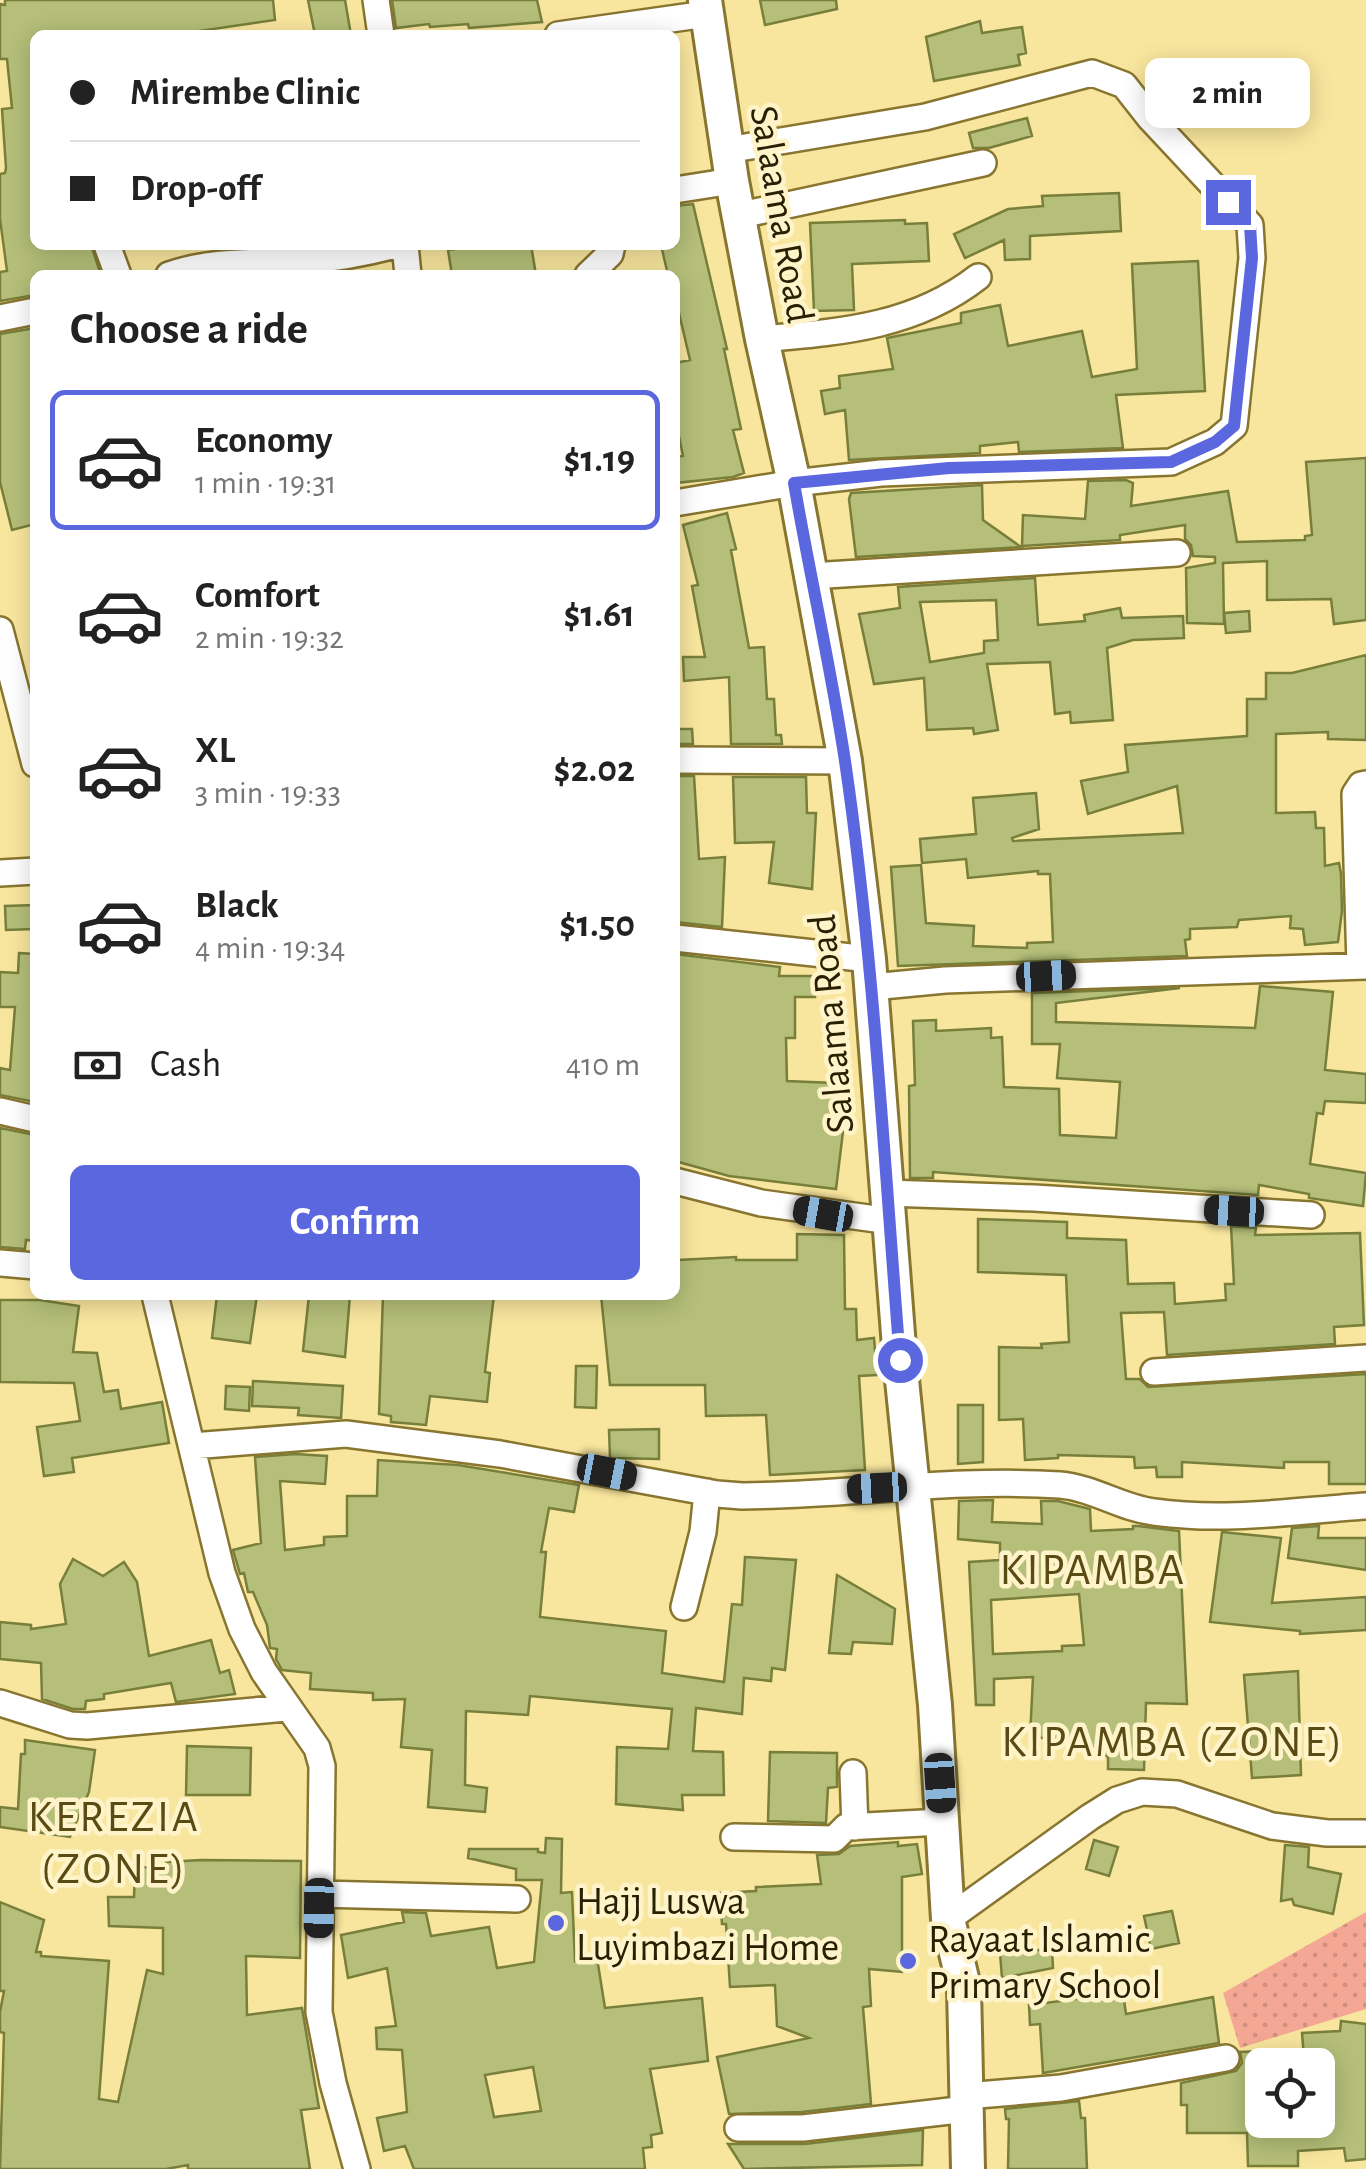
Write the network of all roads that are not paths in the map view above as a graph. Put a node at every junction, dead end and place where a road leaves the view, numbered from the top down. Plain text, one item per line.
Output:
1 (376, 0) edge
2 (706, 7) edge
3 (379, 30) edge
4 (584, 30) edge
5 (982, 163) dead end
6 (730, 165) junction
7 (680, 188) edge
8 (740, 215) junction
9 (375, 250) edge
10 (611, 250) edge
11 (189, 270) edge
12 (593, 270) edge
13 (978, 277) dead end
14 (30, 312) edge
15 (0, 318) edge
16 (762, 338) junction
17 (794, 483) junction
18 (680, 502) edge
19 (1178, 553) dead end
20 (811, 576) junction
21 (0, 630) edge
22 (30, 728) edge
23 (680, 760) edge
24 (844, 760) junction
25 (1366, 784) edge
26 (30, 871) edge
27 (0, 874) edge
28 (680, 939) edge
29 (1363, 966) edge
30 (871, 973) junction
31 (0, 1111) edge
32 (30, 1118) edge
33 (680, 1181) edge
34 (888, 1207) junction
35 (1311, 1215) dead end
36 (0, 1263) edge
37 (30, 1266) edge
38 (156, 1300) edge
39 (1366, 1358) edge
40 (1154, 1372) dead end
41 (192, 1446) junction
42 (915, 1486) junction
43 (707, 1492) junction
44 (1366, 1506) edge
45 (684, 1607) dead end
46 (0, 1703) edge
47 (286, 1708) junction
48 (853, 1773) dead end
49 (942, 1822) junction
50 (855, 1827) junction
51 (1366, 1833) edge
52 (734, 1837) dead end
53 (319, 1894) junction
54 (517, 1899) dead end
55 (948, 1920) junction
56 (1226, 2058) dead end
57 (966, 2103) junction
58 (738, 2128) dead end
59 (357, 2169) edge
60 (968, 2169) edge

1 - 3 street
2 - 4 street
2 - 6 main road, Salaama Road
5 - 8 street
6 - 7 street
6 - 8 main road, Salaama Road
6 - 17 street
8 - 16 main road, Salaama Road
9 - 11 street
10 - 12 street
13 - 16 street
14 - 15 street
16 - 17 main road, Salaama Road
17 - 18 street
17 - 20 main road, Salaama Road
19 - 20 street
20 - 24 main road, Salaama Road
21 - 22 street
23 - 24 street
24 - 30 main road, Salaama Road
25 - 29 street
26 - 27 street
28 - 30 street
29 - 30 street
30 - 34 main road, Salaama Road
31 - 32 street
33 - 34 street
34 - 35 street
34 - 42 main road, Salaama Road
36 - 37 street
38 - 41 street
39 - 40 street
41 - 43 street
41 - 47 street
42 - 43 street
42 - 44 street
42 - 49 main road, Salaama Road
43 - 45 street
46 - 47 street
47 - 53 street
48 - 50 street
49 - 50 street
49 - 55 main road, Salaama Road
50 - 52 street
51 - 55 street
53 - 54 street
53 - 59 street
55 - 57 main road, Salaama Road
56 - 57 street
57 - 58 street
57 - 60 main road, Salaama Road

